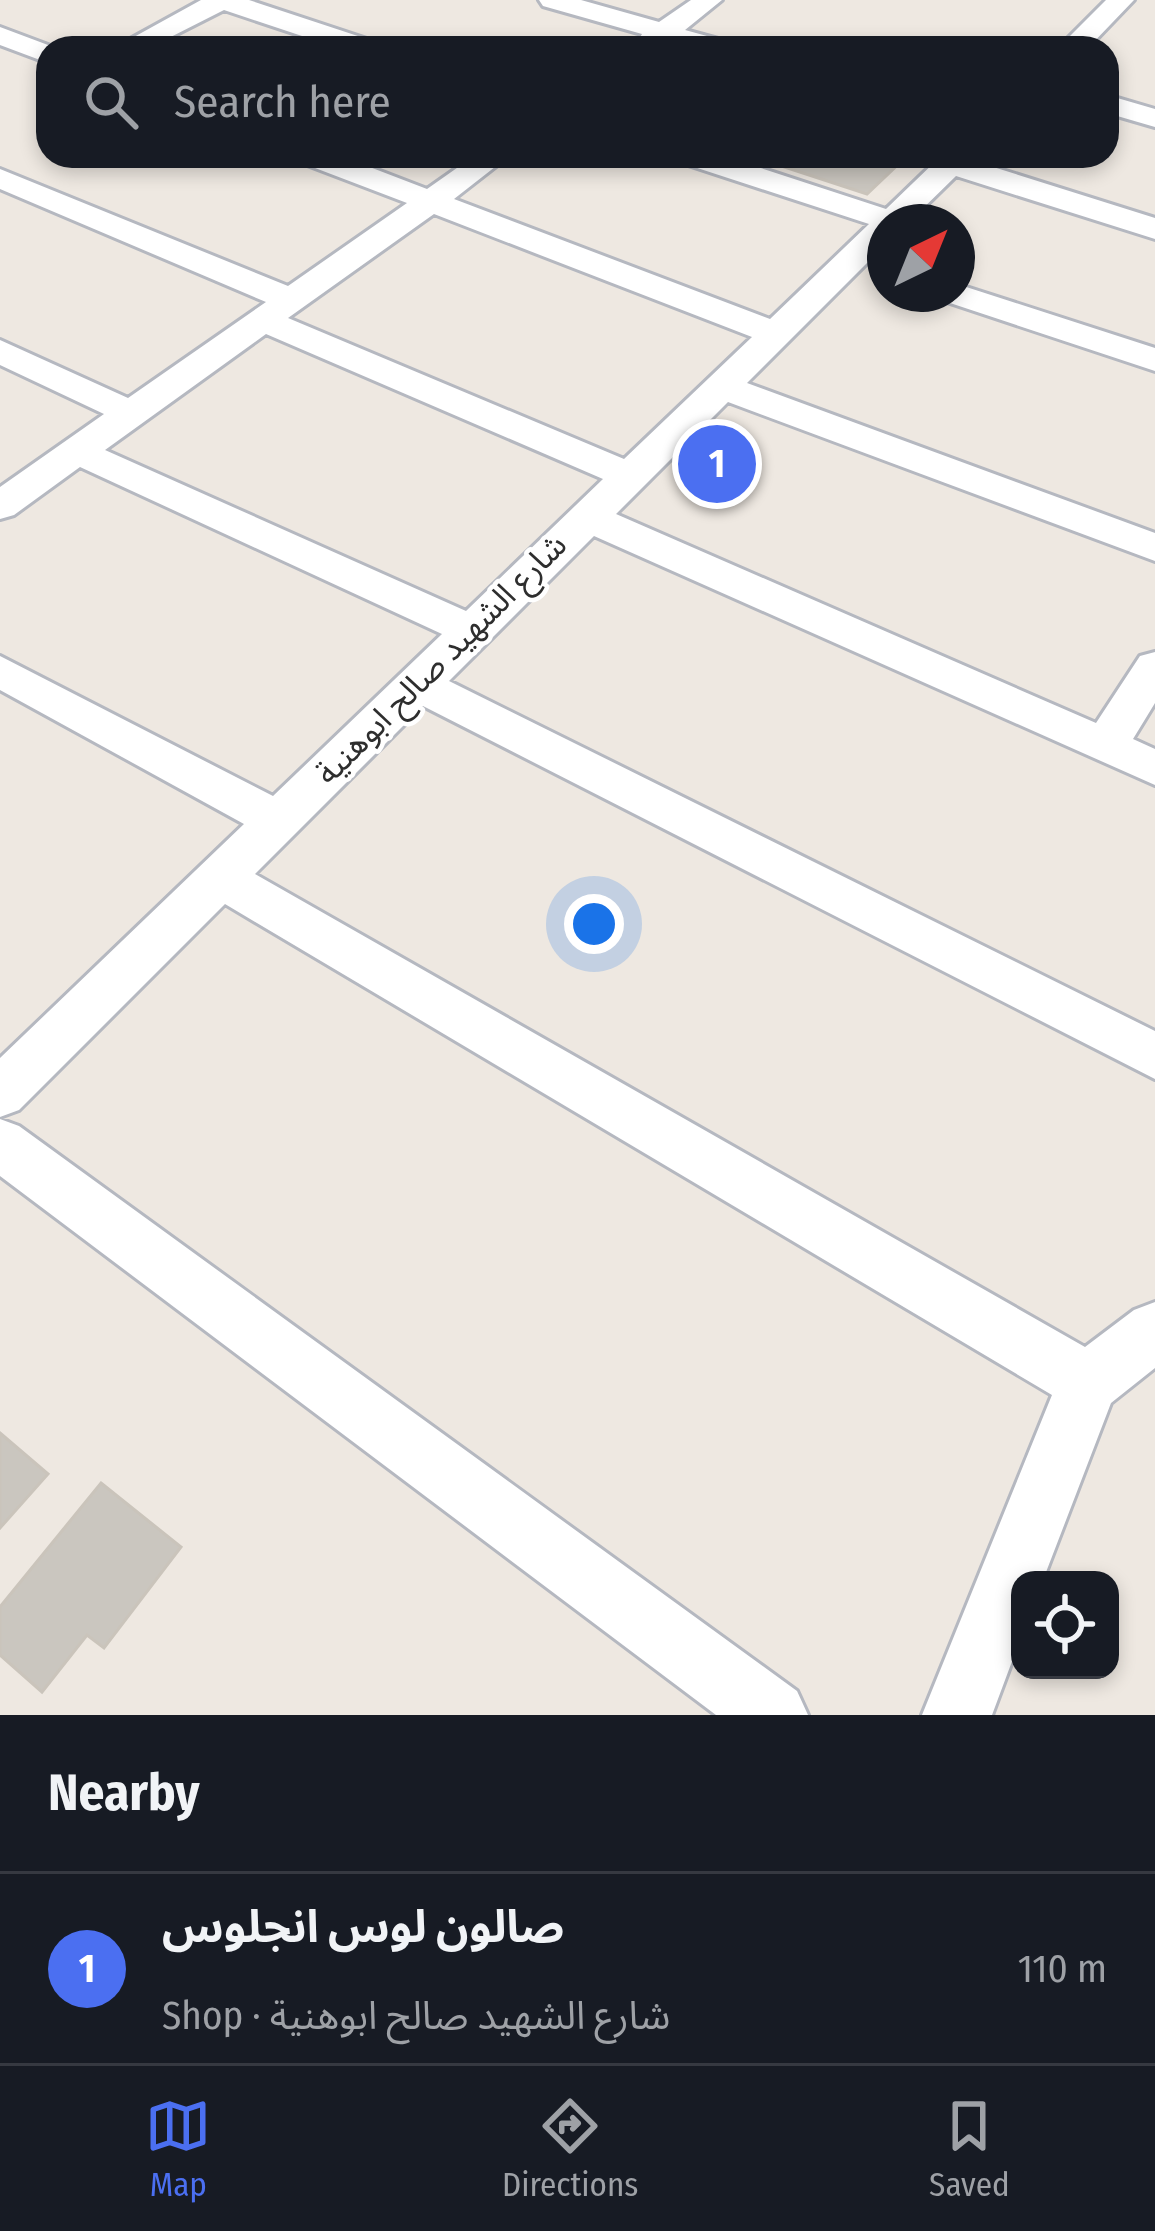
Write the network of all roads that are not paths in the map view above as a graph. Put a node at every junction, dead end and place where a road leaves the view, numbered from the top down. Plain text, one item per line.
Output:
1 (222, 0) edge
2 (553, 0) edge
3 (709, 0) edge
4 (1122, 8) edge
5 (0, 35) edge
6 (152, 36) edge
7 (330, 36) edge
8 (642, 36) edge
9 (658, 36) edge
10 (1087, 36) edge
11 (36, 50) edge
12 (1119, 108) edge
13 (1155, 118) edge
14 (344, 168) edge
15 (477, 168) edge
16 (728, 168) edge
17 (947, 168) edge
18 (978, 168) edge
19 (0, 178) edge
20 (431, 201) junction
21 (909, 204) edge
22 (867, 215) edge
23 (1155, 229) edge
24 (867, 266) edge
25 (975, 300) edge
26 (276, 310) junction
27 (774, 333) junction
28 (0, 351) edge
29 (1155, 360) edge
30 (720, 386) junction
31 (130, 413) junction
32 (76, 451) junction
33 (628, 475) junction
34 (0, 506) edge
35 (585, 516) junction
36 (1155, 548) edge
37 (471, 630) junction
38 (1155, 667) edge
39 (0, 671) edge
40 (417, 684) junction
41 (1106, 745) junction
42 (1155, 768) edge
43 (278, 820) junction
44 (219, 877) junction
45 (1155, 1057) edge
46 (6, 1077) edge
47 (0, 1144) edge
48 (1155, 1331) edge
49 (1088, 1382) junction
50 (773, 1715) edge
51 (957, 1715) edge

1 - 6 street
1 - 7 street
2 - 8 street
3 - 9 street
4 - 10 street
5 - 11 street
12 - 13 street
14 - 20 street
15 - 20 street
16 - 22 street
17 - 21 street, شارع الشهيد صالح ابوهنية
18 - 23 street
19 - 26 street
20 - 26 street
20 - 27 street
24 - 27 street, شارع الشهيد صالح ابوهنية
25 - 29 street
26 - 31 street
26 - 33 street
27 - 30 street, شارع الشهيد صالح ابوهنية
28 - 31 street
30 - 33 street, شارع الشهيد صالح ابوهنية
30 - 36 street
31 - 32 street
32 - 34 street
32 - 37 street
33 - 35 street, شارع الشهيد صالح ابوهنية
35 - 37 street, شارع الشهيد صالح ابوهنية
35 - 41 street
37 - 40 street, شارع الشهيد صالح ابوهنية
38 - 41 street
39 - 43 street
40 - 43 street, شارع الشهيد صالح ابوهنية
40 - 45 street
41 - 42 street
43 - 44 street, شارع الشهيد صالح ابوهنية
44 - 46 street, شارع الشهيد صالح ابوهنية
44 - 49 street
47 - 50 street
48 - 49 street
49 - 51 street

